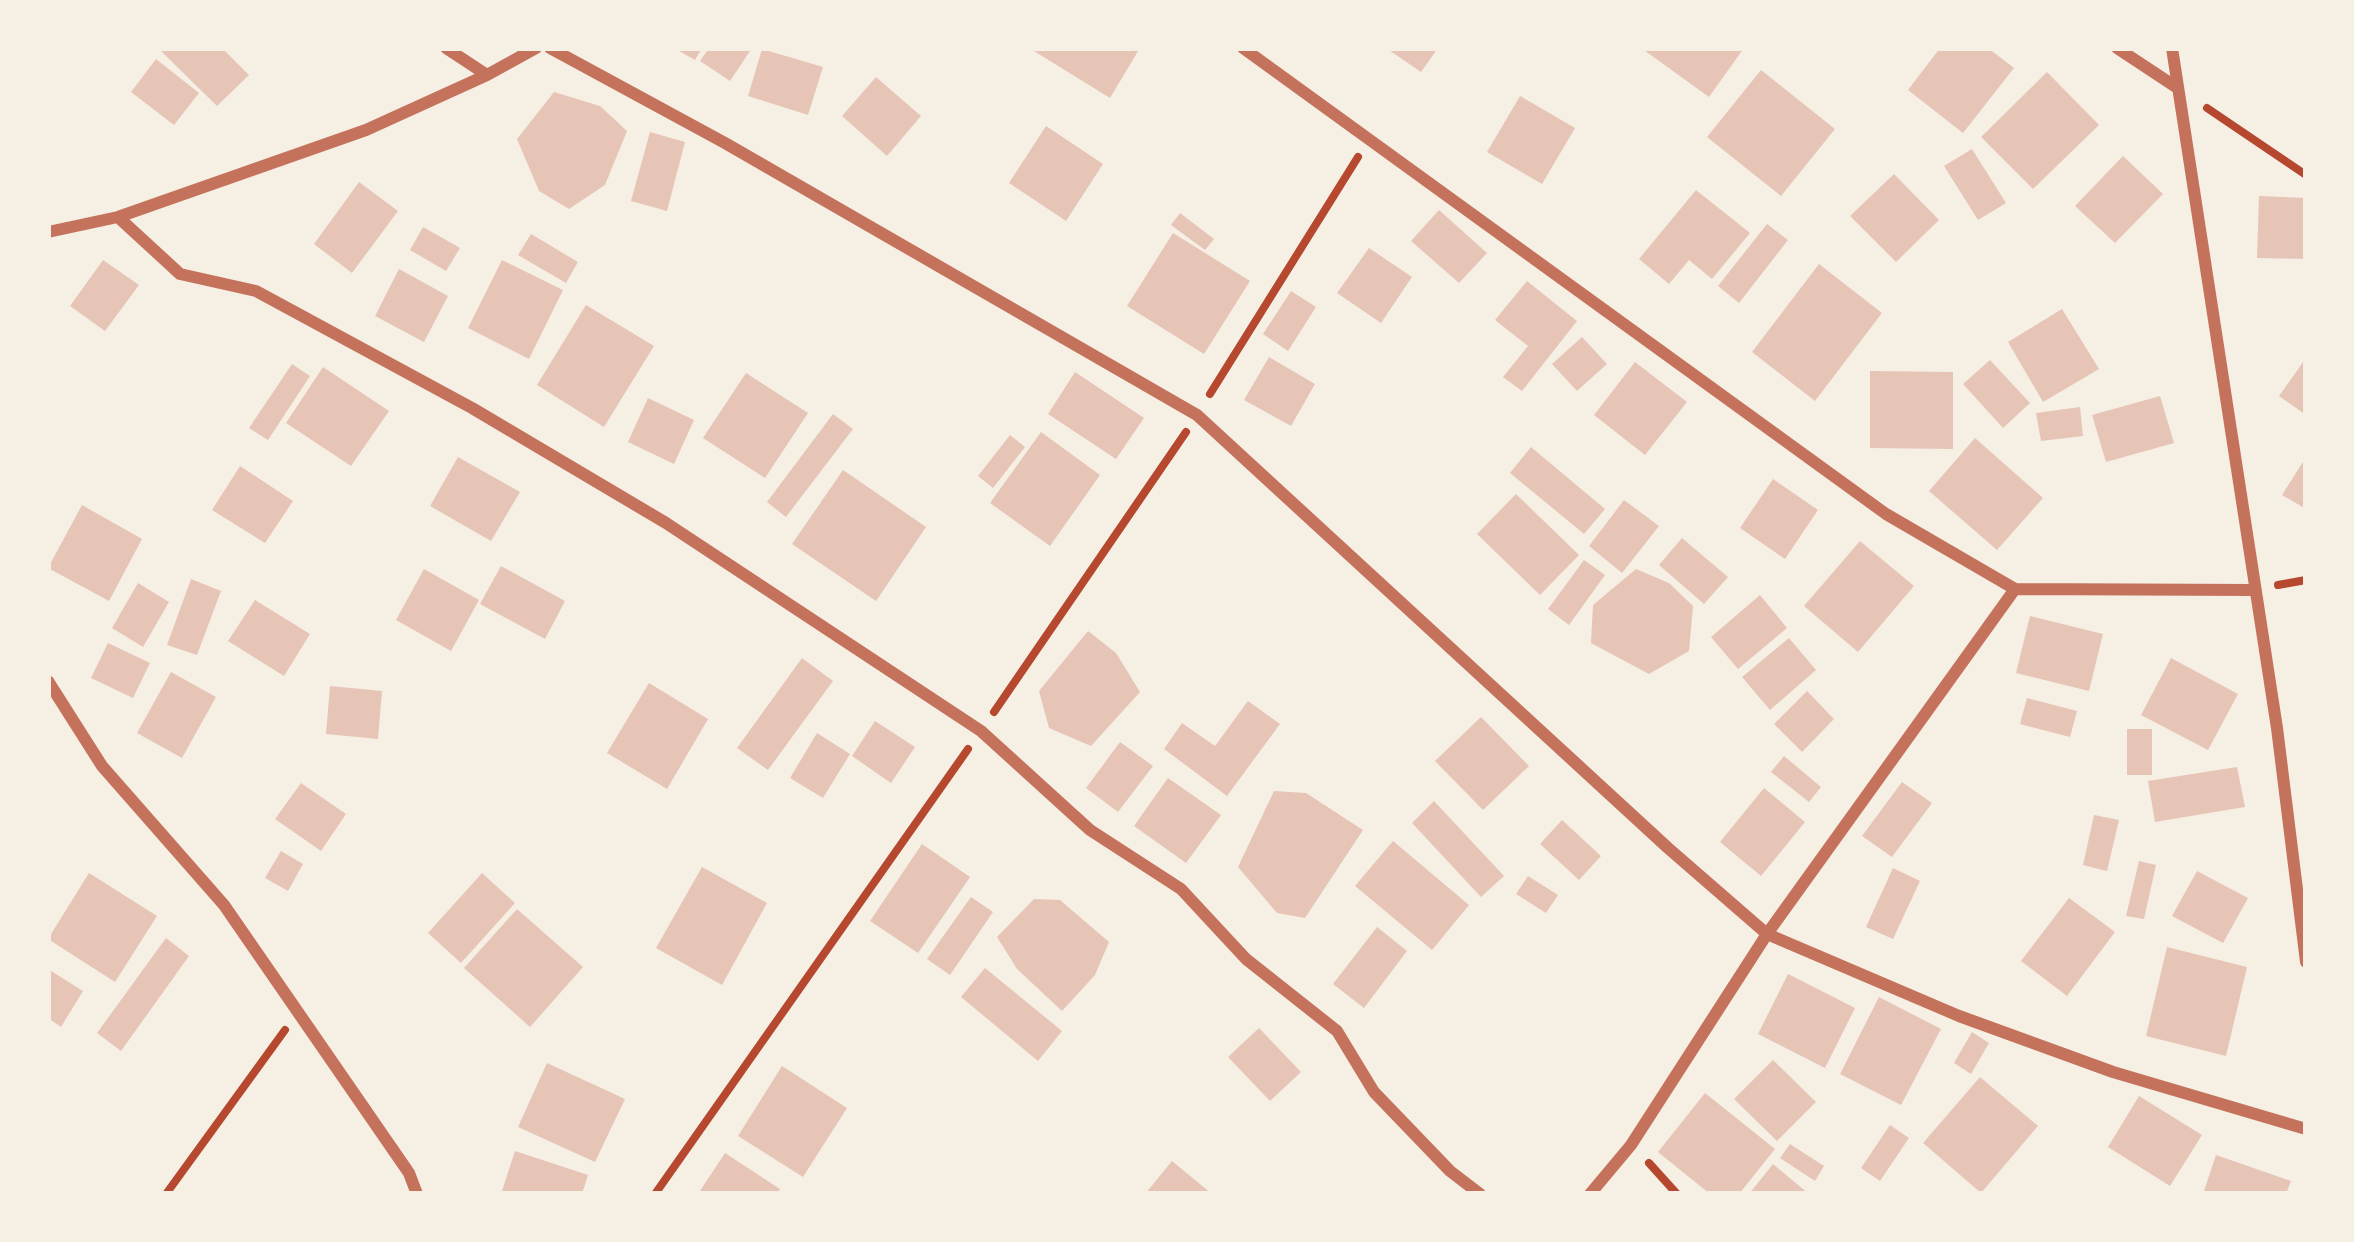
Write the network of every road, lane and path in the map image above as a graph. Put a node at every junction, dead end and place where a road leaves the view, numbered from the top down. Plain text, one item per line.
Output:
1 (446, 48) edge
2 (536, 48) edge
3 (550, 48) edge
4 (1243, 48) edge
5 (2117, 48) edge
6 (2172, 48) edge
7 (487, 75) junction
8 (2176, 87) junction
9 (1368, 140) junction
10 (2306, 175) edge
11 (118, 217) junction
12 (48, 232) edge
13 (1198, 415) junction
14 (2015, 589) junction
15 (2253, 590) junction
16 (48, 681) edge
17 (980, 731) junction
18 (1767, 934) junction
19 (2306, 962) edge
20 (298, 1013) junction
21 (2306, 1130) edge
22 (1631, 1145) junction
23 (166, 1194) edge
24 (417, 1194) edge
25 (655, 1194) edge
26 (1480, 1194) edge
27 (1590, 1194) edge
28 (1677, 1194) edge

1 - 7 street
2 - 7 street
3 - 13 street
4 - 9 street
5 - 8 street
6 - 8 street
7 - 11 street
8 - 10 path
8 - 15 street
9 - 13 path
9 - 14 street
11 - 12 street
11 - 17 street
13 - 17 path
13 - 18 street
14 - 15 street
14 - 18 street
15 - 19 street
16 - 20 street
17 - 25 path
17 - 26 street
18 - 21 street
18 - 22 street
20 - 23 path
20 - 24 street
22 - 27 street
22 - 28 path

